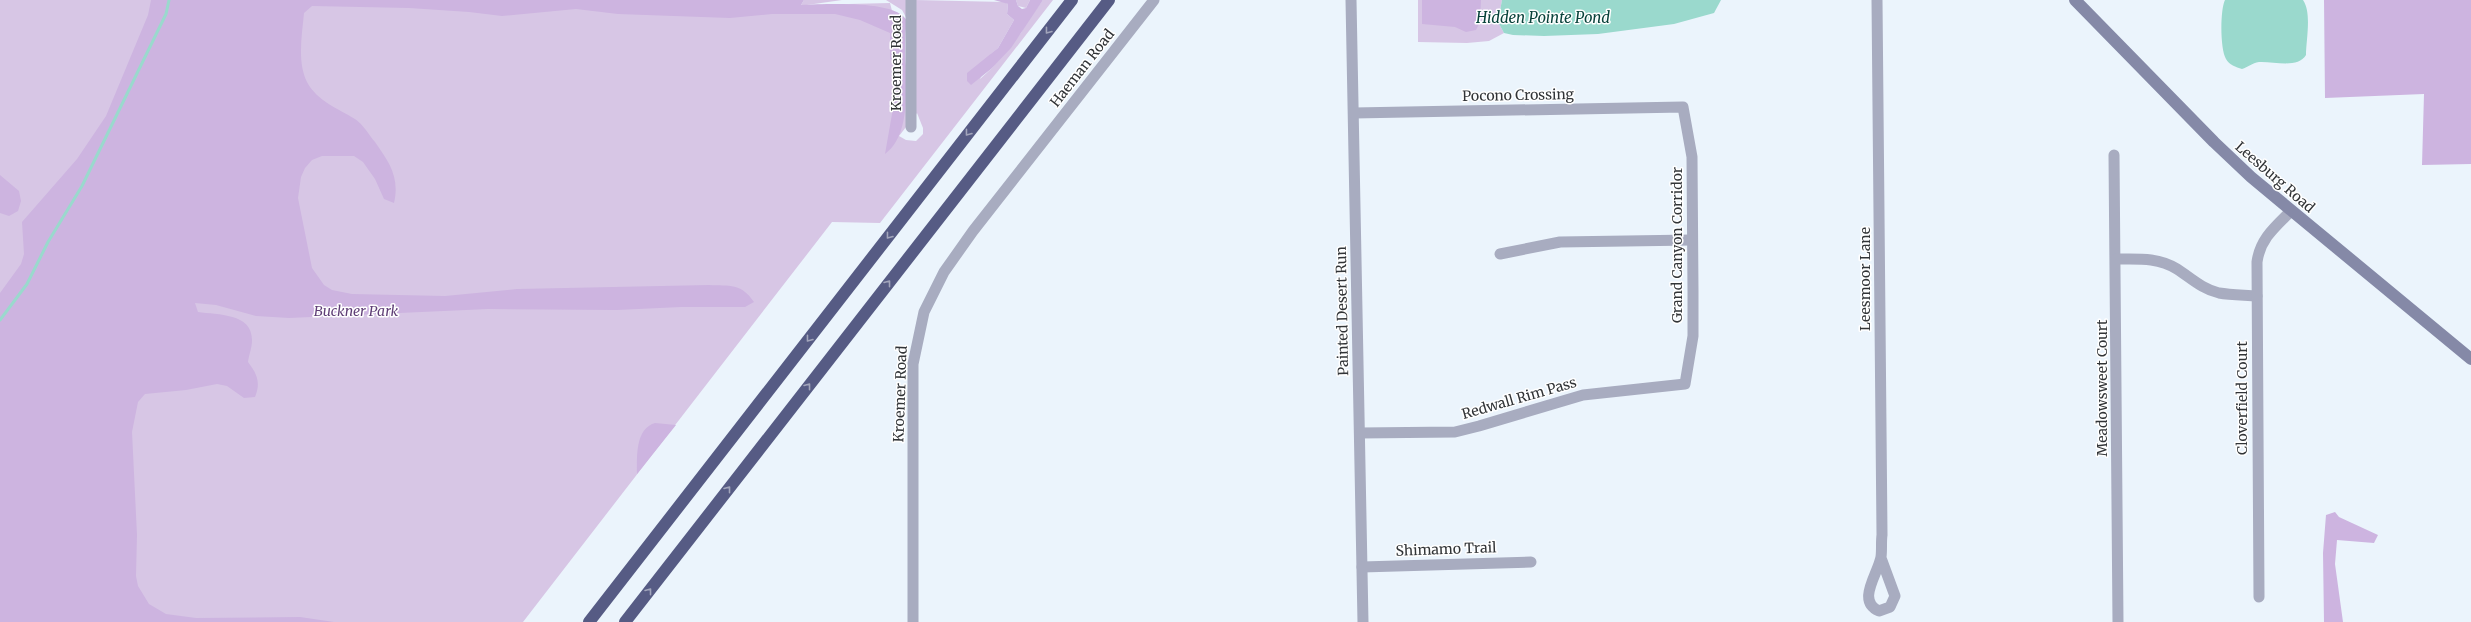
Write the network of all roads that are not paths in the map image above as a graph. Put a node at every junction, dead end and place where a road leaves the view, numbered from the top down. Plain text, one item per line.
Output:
1 (911, 0) edge
2 (1072, 0) edge
3 (1109, 0) edge
4 (1154, 0) edge
5 (1351, 0) edge
6 (1877, 0) edge
7 (2075, 0) edge
8 (1683, 107) joint
9 (1354, 113) junction
10 (911, 127) dead end
11 (1033, 155) joint
12 (2114, 155) dead end
13 (2290, 211) junction
14 (1692, 240) junction
15 (1500, 254) dead end
16 (2116, 259) junction
17 (2257, 296) junction
18 (2471, 359) edge
19 (1686, 384) joint
20 (1360, 433) junction
21 (1881, 558) dead end
22 (1531, 562) dead end
23 (1362, 567) junction
24 (2259, 597) dead end
25 (589, 622) edge
26 (625, 622) edge
27 (913, 622) edge
28 (1363, 622) edge
29 (2118, 622) edge

1 - 10 street, Kroemer Road
2 -> 25 highway
26 -> 3 highway
4 - 11 street, Haeman Road
5 - 9 street, Painted Desert Run
6 - 21 street, Leesmoor Lane
7 - 13 main road, Leesburg Road
8 - 9 street, Pocono Crossing
8 - 14 street, Grand Canyon Corridor
9 - 20 street, Painted Desert Run
11 - 27 street, Kroemer Road
12 - 16 street, Meadowsweet Court
13 - 17 street, Cloverfield Court
13 - 18 main road, Leesburg Road
14 - 15 street
14 - 19 street, Grand Canyon Corridor
16 - 17 street
16 - 29 street, Meadowsweet Court
17 - 24 street, Cloverfield Court
19 - 20 street, Redwall Rim Pass
20 - 23 street, Painted Desert Run
22 - 23 street, Shimamo Trail
23 - 28 street, Painted Desert Run

